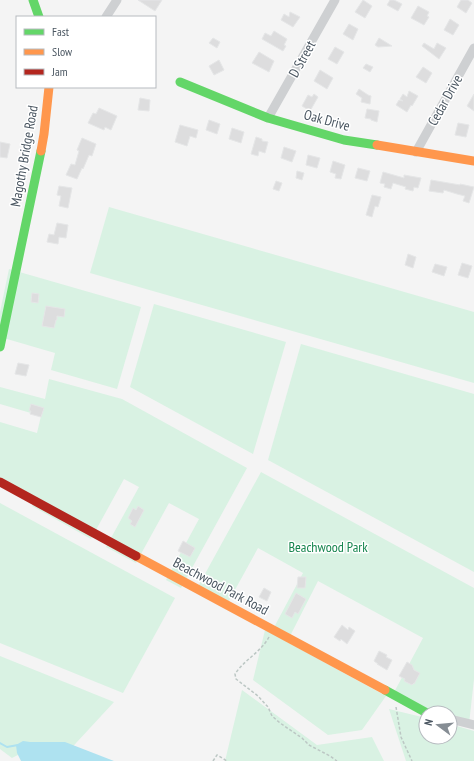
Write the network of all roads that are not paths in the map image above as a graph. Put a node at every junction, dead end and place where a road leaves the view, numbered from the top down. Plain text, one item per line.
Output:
1 (33, 0) edge
2 (117, 0) edge
3 (335, 0) edge
4 (39, 16) edge
5 (107, 16) edge
6 (474, 48) edge
7 (180, 82) dead end
8 (49, 88) edge
9 (268, 118) junction
10 (416, 152) junction
11 (474, 161) edge
12 (0, 347) edge
13 (0, 482) edge
14 (418, 708) edge
15 (458, 721) edge
16 (474, 725) edge

1 - 4 street
2 - 5 street
3 - 9 street, D Street
6 - 10 street, Cedar Drive
7 - 9 street, Oak Drive
8 - 12 street, Magothy Bridge Road
9 - 10 street, Oak Drive
10 - 11 street, Oak Drive
13 - 14 street, Beachwood Park Road
15 - 16 street

